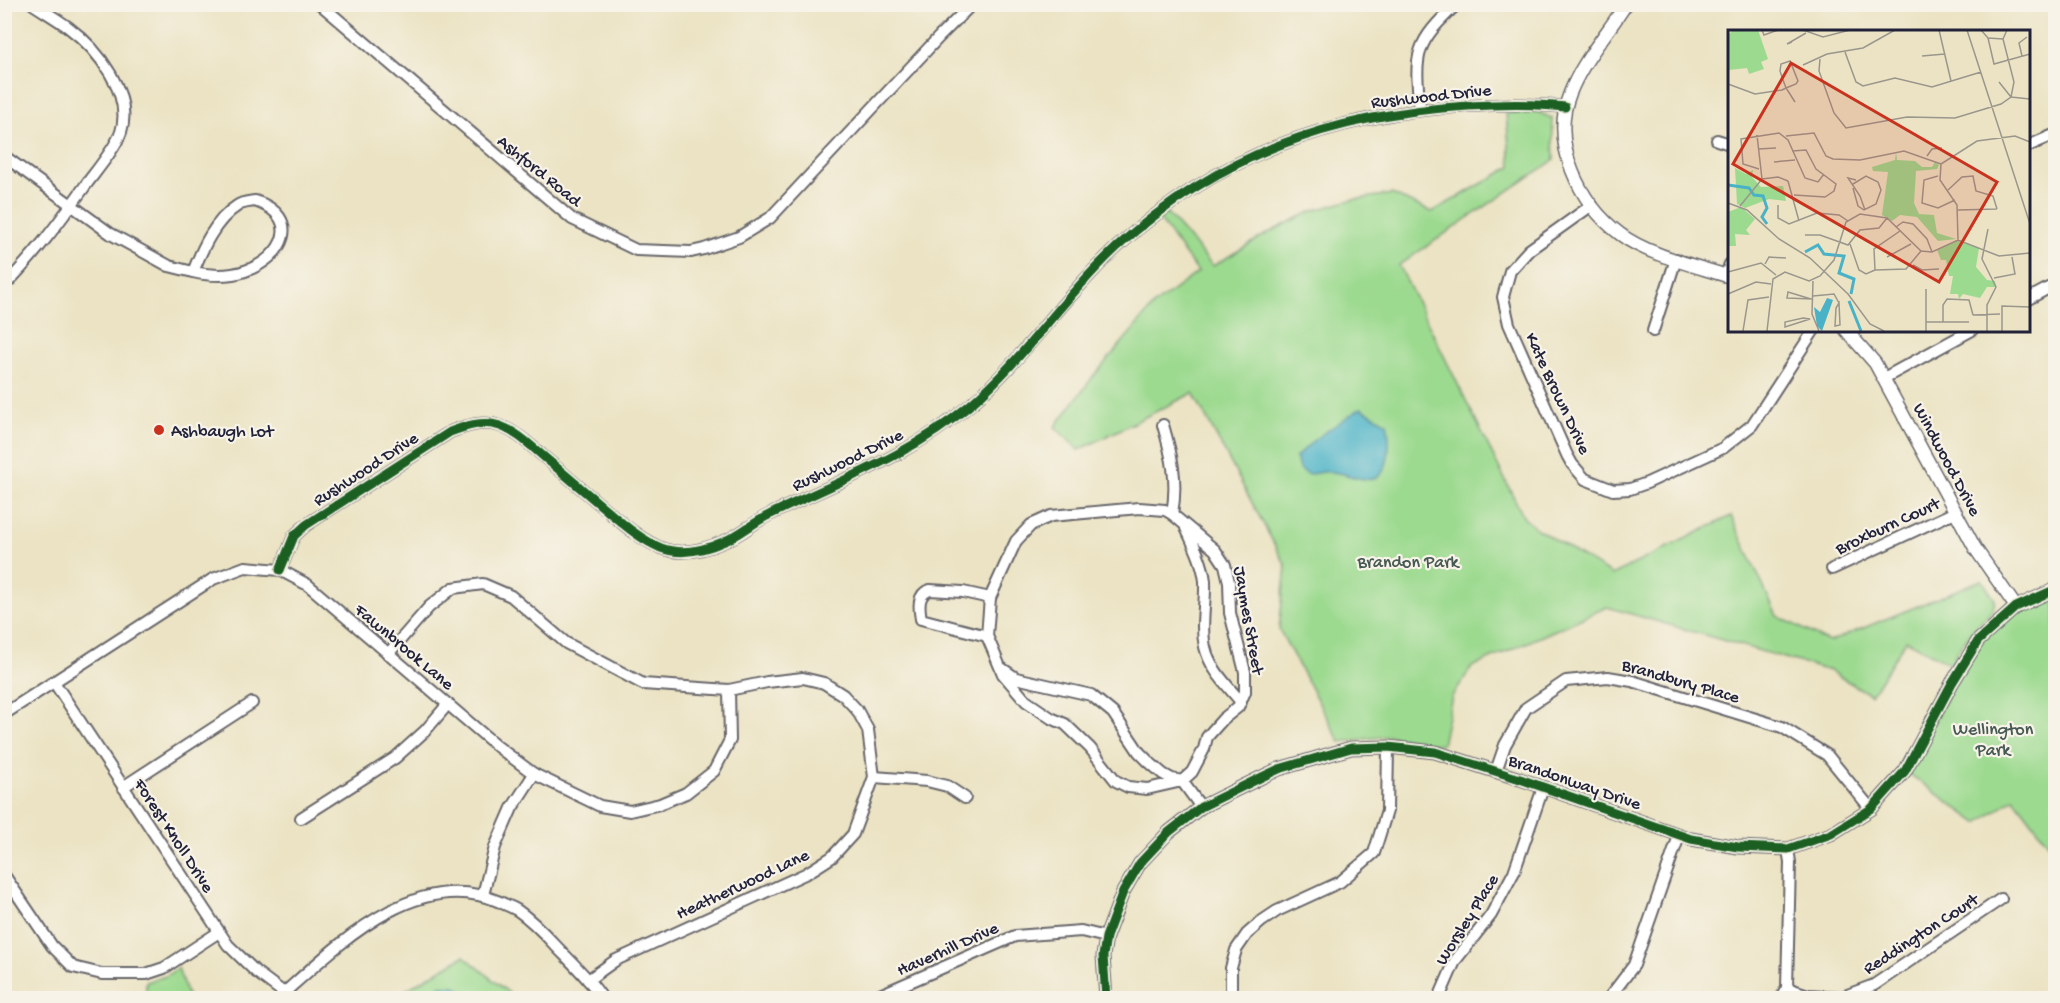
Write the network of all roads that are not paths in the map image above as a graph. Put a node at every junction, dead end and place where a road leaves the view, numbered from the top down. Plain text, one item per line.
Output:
1 (33, 4) edge
2 (320, 4) edge
3 (972, 4) edge
4 (1457, 4) edge
5 (1626, 4) edge
6 (1566, 107) junction
7 (1420, 109) junction
8 (2055, 134) edge
9 (1717, 140) dead end
10 (1728, 143) edge
11 (2030, 145) edge
12 (4, 156) edge
13 (1592, 204) junction
14 (71, 206) junction
15 (1676, 259) junction
16 (194, 272) junction
17 (1728, 272) edge
18 (2055, 284) edge
19 (4, 286) edge
20 (2030, 298) edge
21 (1653, 331) dead end
22 (1813, 332) edge
23 (1848, 332) edge
24 (1968, 332) edge
25 (1884, 378) junction
26 (1163, 425) dead end
27 (1955, 512) junction
28 (1172, 514) junction
29 (1184, 524) junction
30 (1832, 569) dead end
31 (280, 570) junction
32 (2055, 589) edge
33 (990, 598) junction
34 (2016, 607) junction
35 (987, 636) junction
36 (388, 654) junction
37 (1000, 667) junction
38 (54, 682) junction
39 (729, 690) junction
40 (1240, 702) junction
41 (252, 703) dead end
42 (448, 704) junction
43 (4, 714) edge
44 (1388, 747) junction
45 (1496, 771) junction
46 (534, 774) junction
47 (874, 777) junction
48 (1182, 781) junction
49 (123, 787) junction
50 (1543, 788) junction
51 (965, 798) dead end
52 (1201, 807) junction
53 (1871, 809) junction
54 (301, 818) dead end
55 (1678, 836) junction
56 (1788, 849) junction
57 (4, 875) edge
58 (483, 895) junction
59 (2001, 899) dead end
60 (219, 932) junction
61 (1106, 937) junction
62 (588, 980) junction
63 (1784, 993) edge
64 (282, 996) edge
65 (602, 999) edge
66 (873, 999) edge
67 (1106, 999) edge
68 (1231, 999) edge
69 (1439, 999) edge
70 (1609, 999) edge

1 - 14 street
2 - 3 street, Ashford Road
4 - 7 street
5 - 6 street
6 - 7 street, Rushwood Drive
6 - 13 street
7 - 31 street, Rushwood Drive
8 - 11 street
9 - 10 street
12 - 14 street
13 - 15 street
13 - 22 street, Kate Brown Drive
14 - 16 street
14 - 19 street
15 - 17 street
15 - 21 street
16 - 16 street
18 - 20 street
23 - 25 street, Windwood Drive
24 - 25 street
25 - 27 street, Windwood Drive
26 - 28 street
27 - 30 street, Broxburn Court
27 - 34 street, Windwood Drive
28 - 29 street, Jaymes Street
28 - 33 street, Jaymes Street
29 - 40 street, Jaymes Street
29 - 40 street, Jaymes Street
31 - 36 street, Fawnbrook Lane
31 - 38 street, Fawnbrook Lane
32 - 34 street, Brandonway Drive
33 - 35 street, Jaymes Street
33 - 35 street
34 - 53 street, Brandonway Drive
35 - 37 street
36 - 39 street, Heatherwood Lane
36 - 42 street, Fawnbrook Lane
37 - 48 street
37 - 48 street
38 - 43 street, Fawnbrook Lane
38 - 49 street, Forest Knoll Drive
39 - 46 street, Fawnbrook Lane
39 - 47 street, Heatherwood Lane
40 - 48 street
41 - 49 street
42 - 46 street, Fawnbrook Lane
42 - 54 street
44 - 45 street, Brandonway Drive
44 - 52 street, Brandonway Drive
44 - 68 street
45 - 50 street, Brandonway Drive
45 - 53 street, Brandbury Place
46 - 58 street
47 - 51 street
47 - 62 street, Heatherwood Lane
48 - 52 street
49 - 60 street, Forest Knoll Drive
50 - 55 street, Brandonway Drive
50 - 69 street, Worsley Place
52 - 61 street, Brandonway Drive
53 - 56 street, Brandonway Drive
55 - 56 street, Brandonway Drive
55 - 70 street
56 - 63 street
57 - 60 street
58 - 62 street
58 - 64 street
59 - 63 street, Reddington Court
60 - 64 street, Forest Knoll Drive
61 - 66 street, Haverhill Drive
61 - 67 street, Brandonway Drive
62 - 65 street

